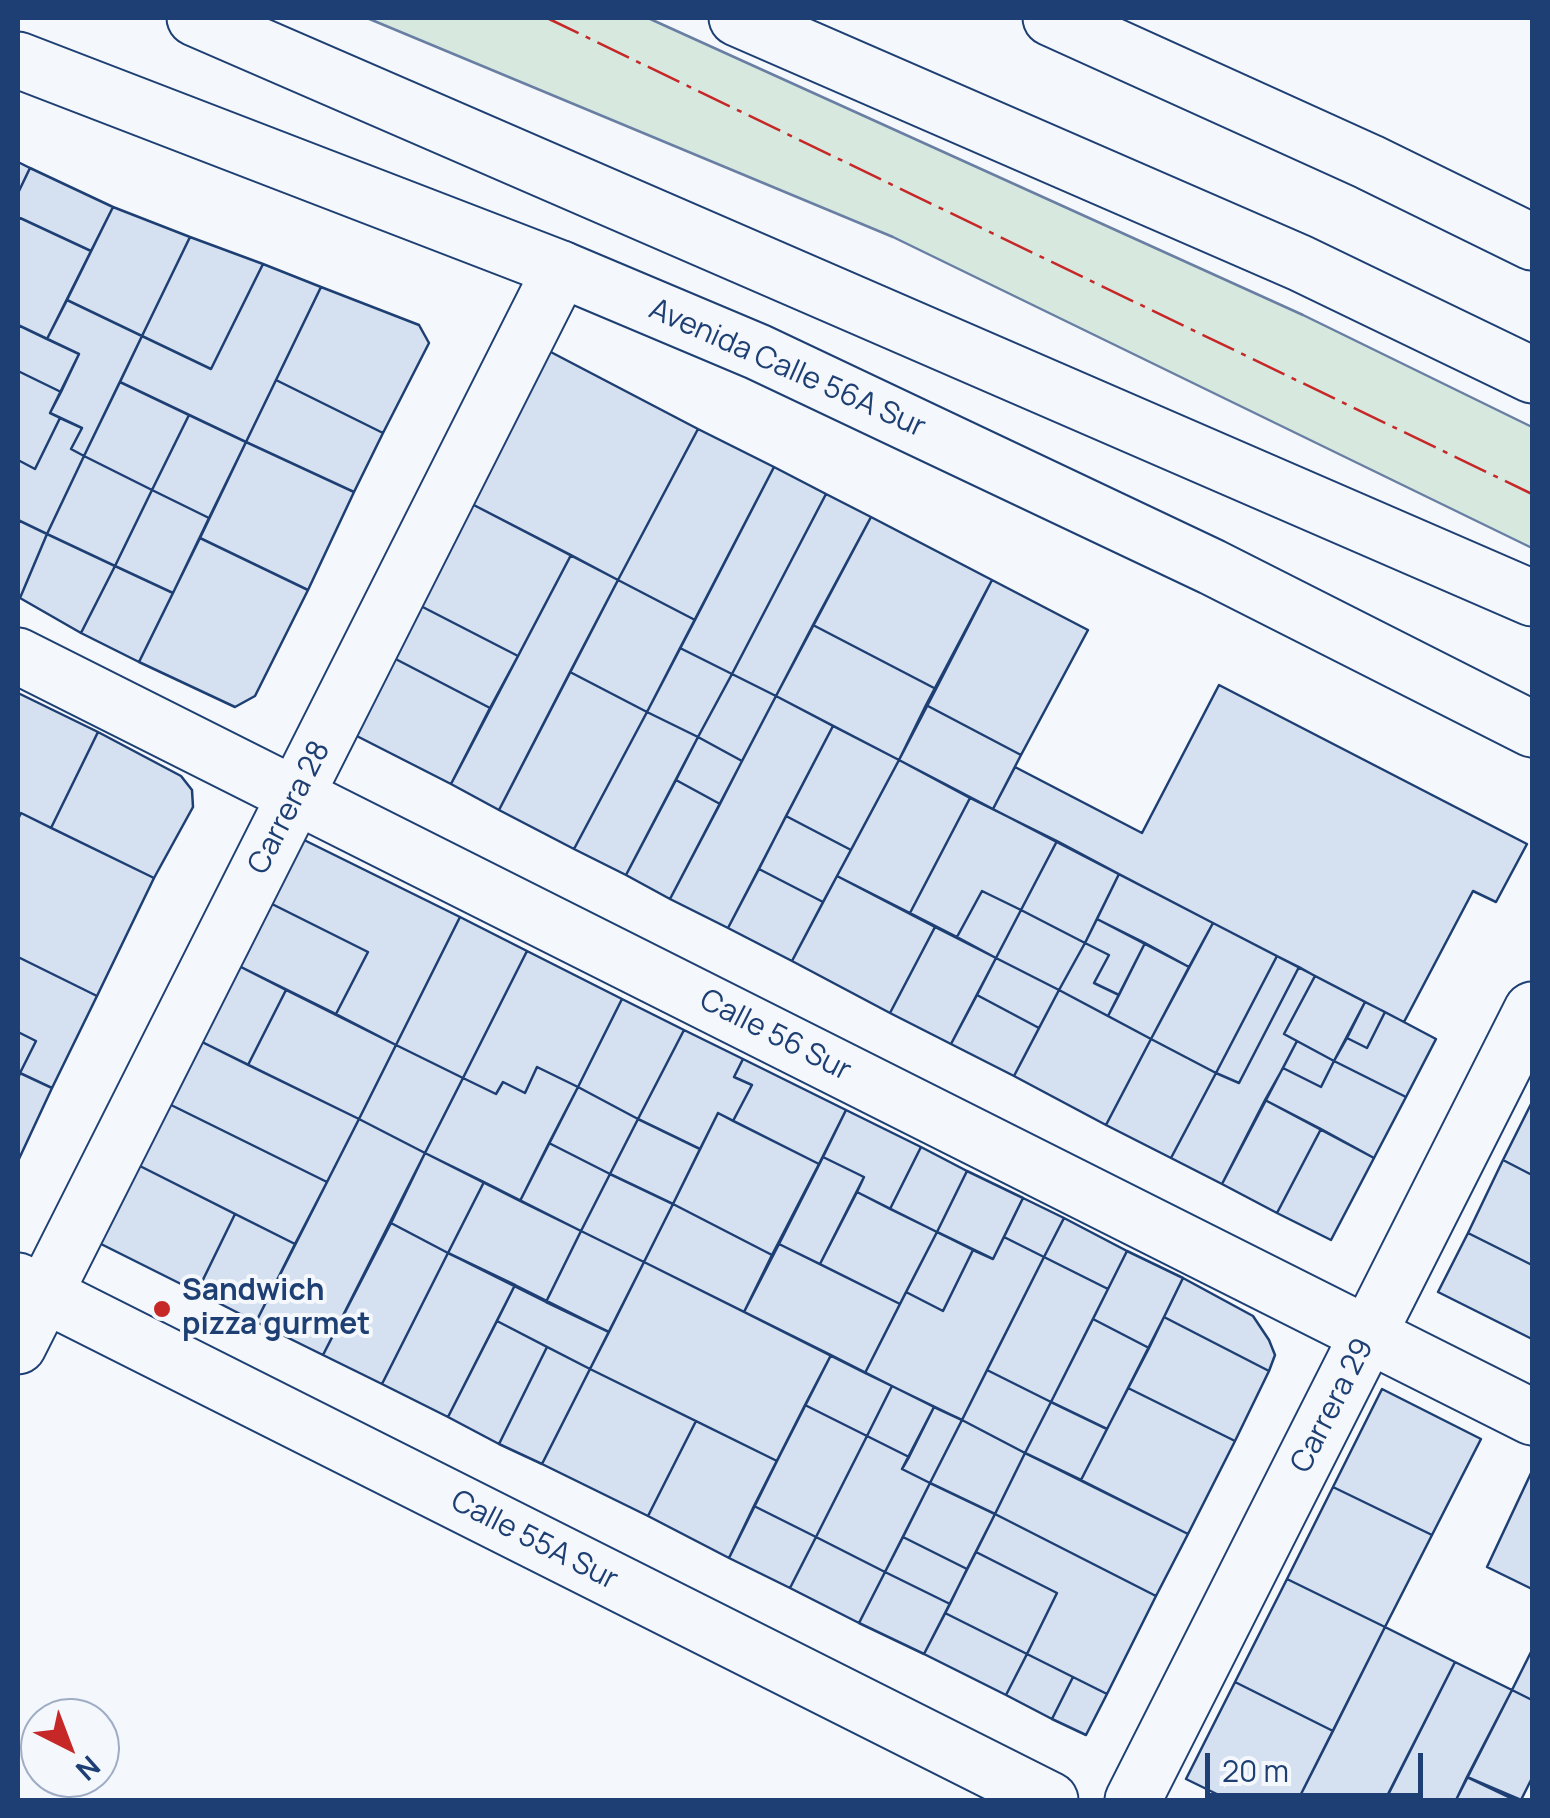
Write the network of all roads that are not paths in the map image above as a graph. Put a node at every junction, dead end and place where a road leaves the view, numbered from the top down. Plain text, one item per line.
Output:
1 (195, 18) edge
2 (737, 18) edge
3 (1051, 18) edge
4 (18, 60) edge
5 (1532, 242) edge
6 (561, 269) junction
7 (1532, 375) edge
8 (1532, 598) edge
9 (18, 656) edge
10 (1532, 730) edge
11 (296, 795) junction
12 (1532, 1010) edge
13 (30, 1288) edge
14 (1369, 1335) junction
15 (18, 1346) edge
16 (1532, 1417) edge
17 (1050, 1800) edge
18 (1133, 1800) edge

1 - 8 main road
2 - 7 main road
3 - 5 main road
4 - 6 main road, Avenida Calle 56A Sur
6 - 10 main road, Avenida Calle 56A Sur
6 - 11 main road, Carrera 28
9 - 11 main road, Calle 56 Sur
11 - 13 main road, Carrera 28
11 - 14 main road, Calle 56 Sur
12 - 14 main road, Carrera 29
13 - 15 main road, Carrera 28
13 - 17 main road, Calle 55A Sur
14 - 16 main road, Calle 56 Sur
14 - 18 main road, Carrera 29

